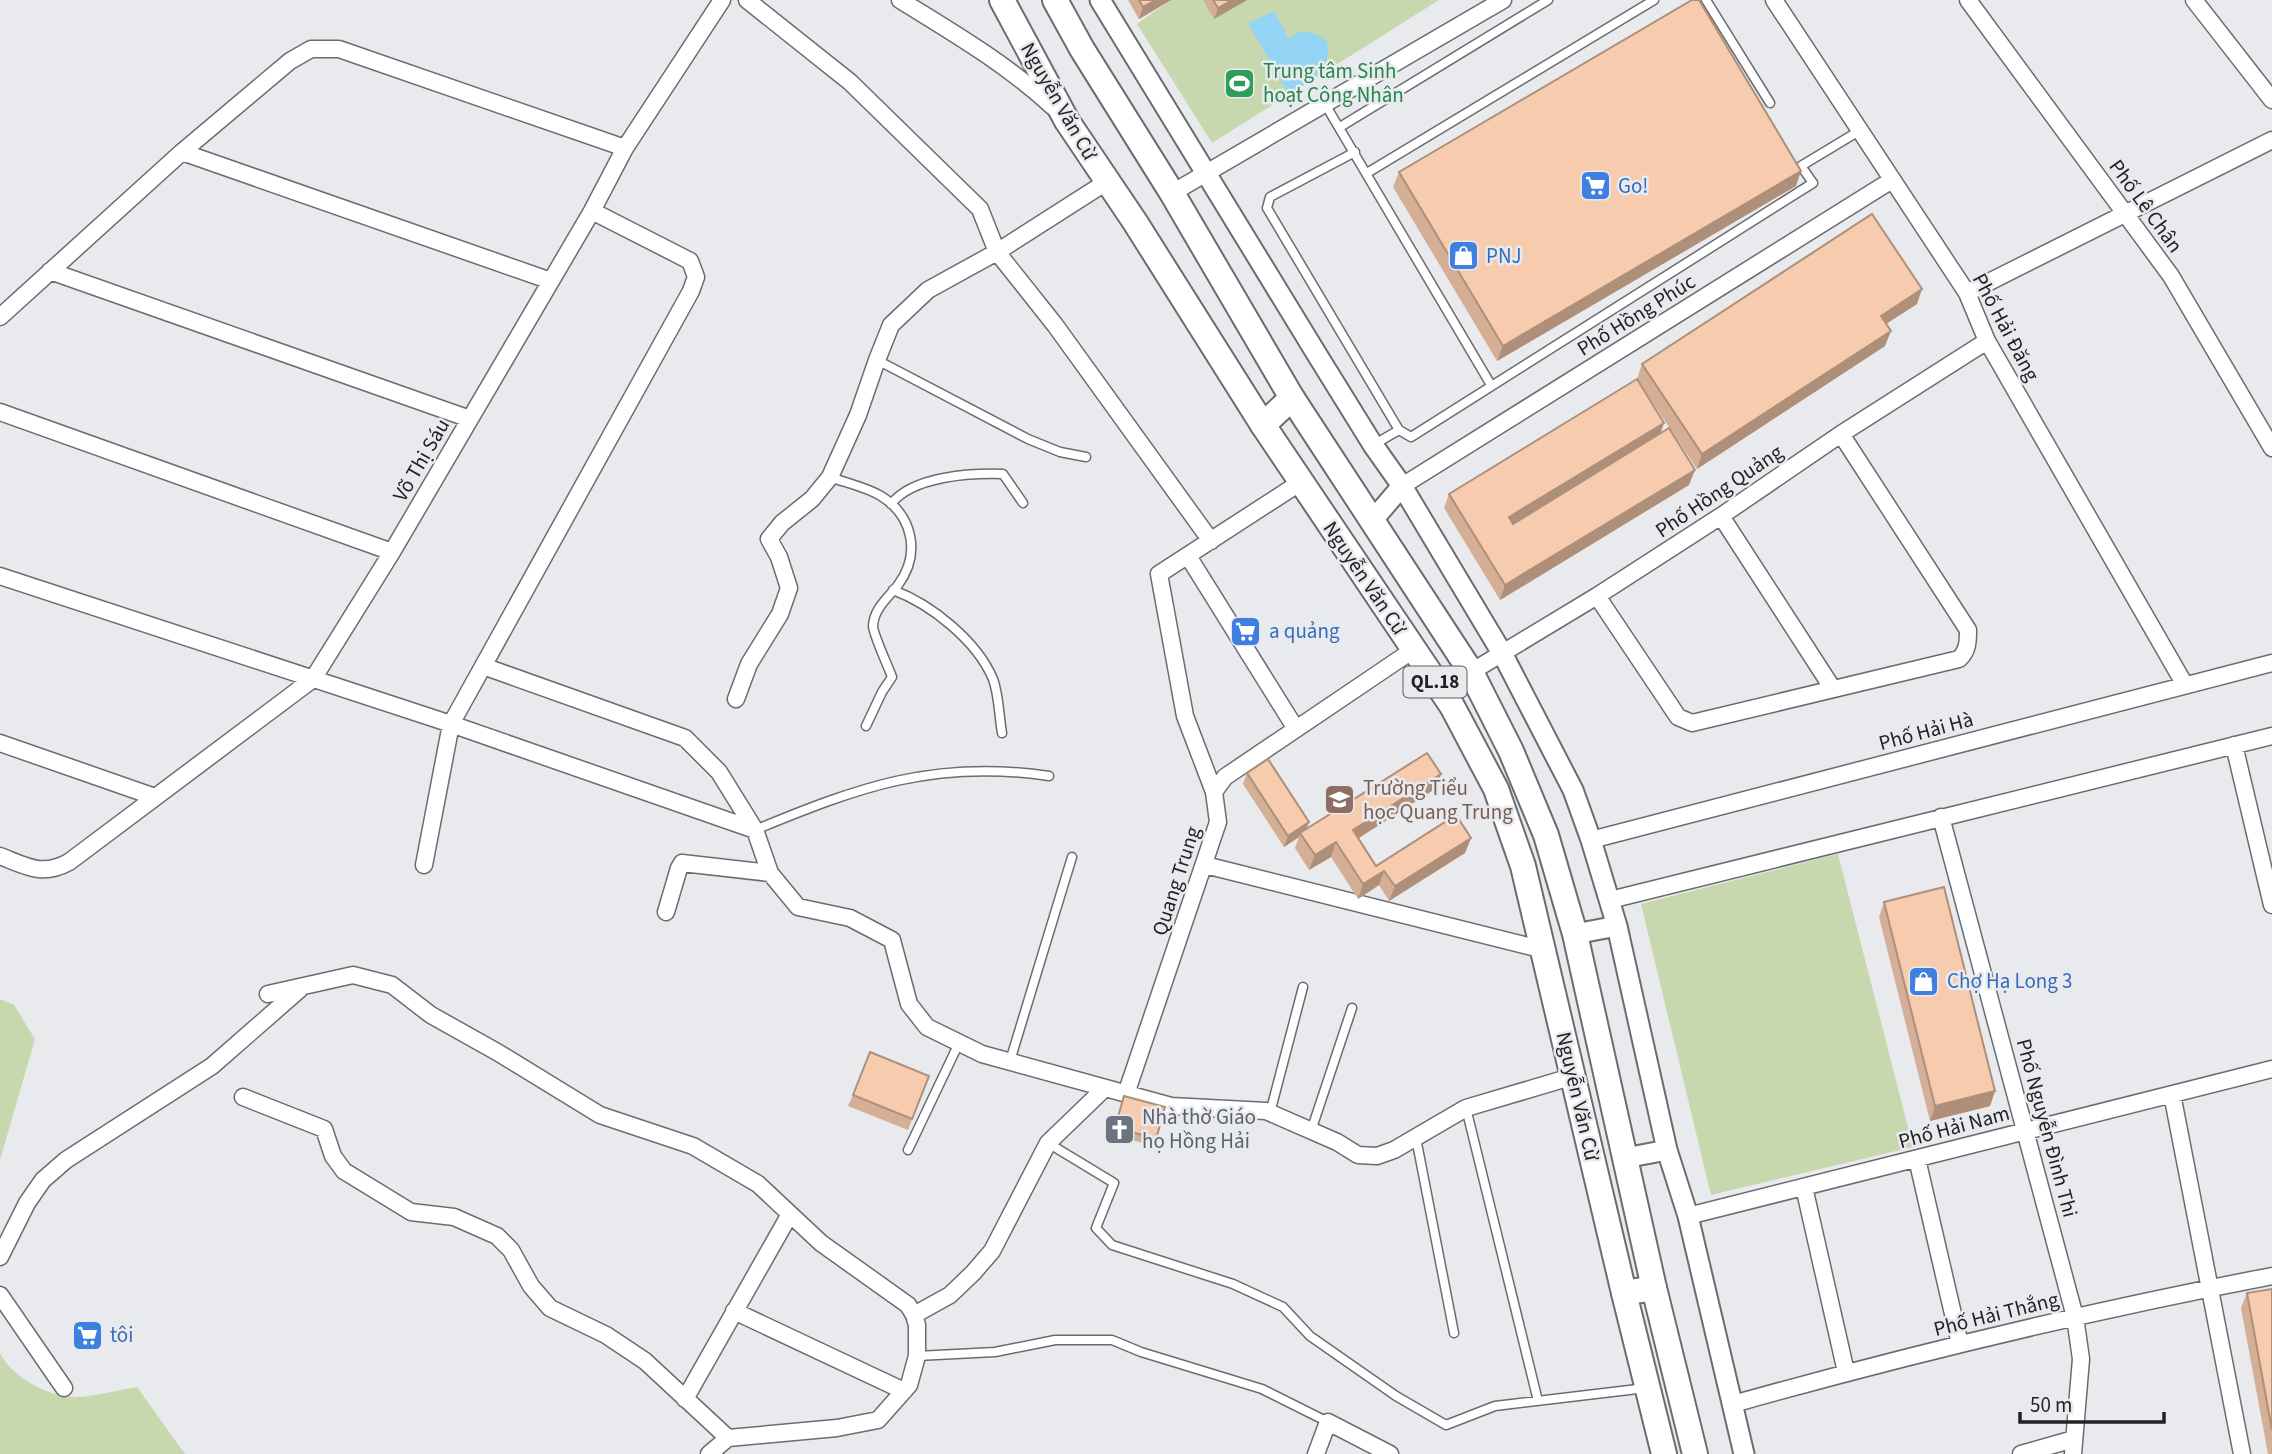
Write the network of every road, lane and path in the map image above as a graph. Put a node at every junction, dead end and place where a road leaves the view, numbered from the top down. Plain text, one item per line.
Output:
1 (722, 0) edge
2 (747, 0) edge
3 (900, 0) edge
4 (1002, 0) edge
5 (1055, 0) edge
6 (1100, 0) edge
7 (1503, 0) edge
8 (1548, 0) edge
9 (1654, 0) edge
10 (1706, 0) edge
11 (1774, 0) edge
12 (1968, 0) edge
13 (2194, 0) edge
14 (2272, 100) edge
15 (1770, 103) dead end
16 (1325, 104) junction
17 (1067, 121) junction
18 (1340, 127) junction
19 (1860, 131) junction
20 (2272, 140) edge
21 (625, 148) junction
22 (182, 152) junction
23 (1355, 152) junction
24 (1207, 172) junction
25 (1367, 173) junction
26 (1892, 180) junction
27 (1108, 181) junction
28 (1172, 193) junction
29 (592, 211) junction
30 (2126, 215) junction
31 (997, 252) junction
32 (50, 271) junction
33 (551, 281) junction
34 (1967, 293) junction
35 (0, 317) edge
36 (1987, 341) junction
37 (877, 360) junction
38 (1491, 385) junction
39 (1292, 398) junction
40 (0, 412) edge
41 (470, 419) junction
42 (1263, 425) junction
43 (1399, 430) junction
44 (1841, 434) junction
45 (1373, 445) junction
46 (2272, 448) edge
47 (1086, 457) dead end
48 (830, 477) junction
49 (1301, 482) junction
50 (1402, 486) junction
51 (1024, 503) dead end
52 (891, 504) junction
53 (1721, 516) junction
54 (1372, 521) junction
55 (1211, 541) junction
56 (392, 551) junction
57 (1188, 556) junction
58 (0, 576) edge
59 (893, 590) junction
60 (1597, 596) junction
61 (1413, 650) junction
62 (1502, 653) junction
63 (2272, 663) edge
64 (483, 666) junction
65 (1471, 672) junction
66 (313, 679) junction
67 (2185, 685) junction
68 (1833, 689) junction
69 (736, 699) dead end
70 (451, 724) junction
71 (866, 726) dead end
72 (1296, 729) junction
73 (1002, 733) dead end
74 (2272, 736) edge
75 (0, 743) edge
76 (2234, 745) junction
77 (1049, 776) dead end
78 (1214, 792) junction
79 (155, 797) junction
80 (1941, 817) junction
81 (755, 830) junction
82 (1591, 840) junction
83 (0, 856) edge
84 (1072, 857) dead end
85 (424, 865) dead end
86 (1205, 865) junction
87 (770, 873) junction
88 (1610, 900) junction
89 (2272, 905) edge
90 (666, 912) dead end
91 (1617, 926) junction
92 (1575, 934) junction
93 (1544, 950) junction
94 (1303, 987) dead end
95 (302, 988) junction
96 (268, 994) dead end
97 (1352, 1007) dead end
98 (959, 1042) junction
99 (1010, 1061) junction
100 (2272, 1069) edge
101 (1574, 1076) junction
102 (1105, 1088) junction
103 (1126, 1094) junction
104 (2172, 1094) junction
105 (243, 1097) dead end
106 (1466, 1108) junction
107 (1270, 1113) junction
108 (2026, 1129) junction
109 (1311, 1131) junction
110 (1416, 1138) junction
111 (1048, 1143) junction
112 (908, 1150) dead end
113 (1667, 1150) junction
114 (1625, 1158) junction
115 (1917, 1159) junction
116 (1804, 1187) junction
117 (790, 1214) junction
118 (1688, 1216) junction
119 (0, 1257) edge
120 (2272, 1276) edge
121 (1654, 1288) junction
122 (2210, 1288) junction
123 (1624, 1293) junction
124 (0, 1295) edge
125 (734, 1311) junction
126 (914, 1315) junction
127 (2075, 1317) junction
128 (1454, 1333) dead end
129 (1960, 1344) junction
130 (917, 1356) junction
131 (1846, 1372) junction
132 (64, 1388) dead end
133 (1649, 1388) junction
134 (904, 1391) junction
135 (685, 1399) junction
136 (1538, 1401) junction
137 (1733, 1404) junction
138 (1328, 1422) junction
139 (728, 1438) junction
140 (2074, 1447) edge
141 (709, 1454) edge
142 (1315, 1454) edge
143 (1390, 1454) edge
144 (1664, 1454) edge
145 (1695, 1454) edge
146 (1744, 1454) edge
147 (2021, 1454) edge
148 (2242, 1454) edge

1 - 21 street, Võ Thị Sáu
2 - 31 street
3 - 17 street
4 - 17 main road, Nguyễn Văn Cừ / QL.18
5 - 28 main road, Nguyễn Văn Cừ / QL.18
6 - 24 street
7 - 16 street
8 - 18 lane
9 - 25 lane
10 - 15 lane
11 - 19 street, Phố Hải Đăng
12 - 30 street, Phố Lê Chân
13 - 14 street
16 - 18 lane
16 - 24 street
17 - 27 main road, Nguyễn Văn Cừ / QL.18
18 - 23 lane
19 - 26 street, Phố Hải Đăng
19 - 38 lane
20 - 30 street
21 - 22 street
21 - 29 street, Võ Thị Sáu
22 - 32 street
22 - 33 street
23 - 25 lane
23 - 43 lane
24 - 28 street
24 - 45 street
25 - 38 lane
26 - 34 street, Phố Hải Đăng
26 - 50 street, Phố Hồng Phúc
27 - 31 street
27 - 42 main road, Nguyễn Văn Cừ / QL.18
28 - 39 main road, Nguyễn Văn Cừ / QL.18
29 - 33 street, Võ Thị Sáu
29 - 64 street
30 - 34 street
30 - 46 street, Phố Lê Chân
31 - 37 street
31 - 55 street
32 - 35 street
32 - 41 street
33 - 41 street, Võ Thị Sáu
34 - 36 street, Phố Hải Đăng
36 - 44 street, Phố Hồng Quảng
36 - 67 street, Phố Hải Đăng
37 - 47 lane
37 - 48 street
38 - 43 lane
39 - 42 main road
39 - 54 main road, Nguyễn Văn Cừ / QL.18
40 - 56 street
41 - 56 street, Võ Thị Sáu
42 - 49 main road, Nguyễn Văn Cừ / QL.18
43 - 45 lane
44 - 53 street, Phố Hồng Quảng
44 - 68 street
45 - 50 street
48 - 52 lane
48 - 69 street
49 - 55 street
49 - 61 main road, Nguyễn Văn Cừ / QL.18
50 - 54 street
50 - 62 street
51 - 52 lane
52 - 59 lane
53 - 60 street, Phố Hồng Quảng
53 - 68 street
54 - 65 main road, Nguyễn Văn Cừ / QL.18
55 - 57 street
56 - 66 street, Võ Thị Sáu
57 - 72 street
57 - 78 street, Quang Trung
58 - 66 street
59 - 71 lane
59 - 73 lane
60 - 62 street, Phố Hồng Quảng
60 - 68 street
61 - 72 street
61 - 93 main road, Nguyễn Văn Cừ / QL.18
62 - 65 street, Phố Hồng Quảng
62 - 82 street
63 - 67 street, Phố Hải Hà
64 - 70 street
64 - 81 street
65 - 92 main road, Nguyễn Văn Cừ / QL.18
66 - 70 street
66 - 79 street, Võ Thị Sáu
67 - 82 street, Phố Hải Hà
70 - 81 street
70 - 85 street
72 - 78 street
74 - 76 street
75 - 79 street
76 - 80 street
76 - 89 street
77 - 81 lane
78 - 86 street, Quang Trung
79 - 83 street, Võ Thị Sáu
80 - 88 street
80 - 108 street, Phố Nguyễn Đình Thi
81 - 87 street
82 - 88 street
84 - 99 lane
86 - 93 street
86 - 103 street, Quang Trung
87 - 90 street
87 - 98 street
88 - 91 street
91 - 92 street
91 - 113 street
92 - 114 main road, Nguyễn Văn Cừ / QL.18
93 - 101 main road, Nguyễn Văn Cừ / QL.18
94 - 107 lane
95 - 96 street
95 - 117 street
95 - 119 street
97 - 109 lane
98 - 99 street
98 - 112 lane
99 - 102 street
100 - 104 street, Phố Hải Nam
101 - 106 street
101 - 123 main road, Nguyễn Văn Cừ / QL.18
102 - 103 street
102 - 111 street
103 - 107 street
104 - 108 street, Phố Hải Nam
104 - 122 street
105 - 135 street
106 - 110 street
106 - 136 lane
107 - 109 street
108 - 115 street, Phố Hải Nam
108 - 127 street, Phố Nguyễn Đình Thi
109 - 110 street
110 - 128 lane
111 - 126 street
111 - 136 lane
113 - 114 street
113 - 118 street
114 - 121 main road, Nguyễn Văn Cừ / QL.18
115 - 116 street, Phố Hải Nam
115 - 129 street
116 - 118 street, Phố Hải Nam
116 - 131 street
117 - 125 street
117 - 126 street
118 - 137 street
120 - 122 street, Phố Hải Thắng
121 - 123 main road
121 - 145 main road, Nguyễn Văn Cừ / QL.18
122 - 127 street, Phố Hải Thắng
122 - 148 street
123 - 133 main road, Nguyễn Văn Cừ / QL.18
124 - 132 street
125 - 134 street
125 - 135 street
126 - 130 street
127 - 129 street, Phố Hải Thắng
127 - 140 street, Phố Nguyễn Đình Thi
129 - 131 street, Phố Hải Thắng
130 - 134 street
130 - 138 lane
131 - 137 street, Phố Hải Thắng
133 - 136 lane
133 - 144 main road, Nguyễn Văn Cừ / QL.18
134 - 139 street
135 - 139 street
137 - 146 street
138 - 142 street
138 - 143 street
139 - 141 street
140 - 147 street

